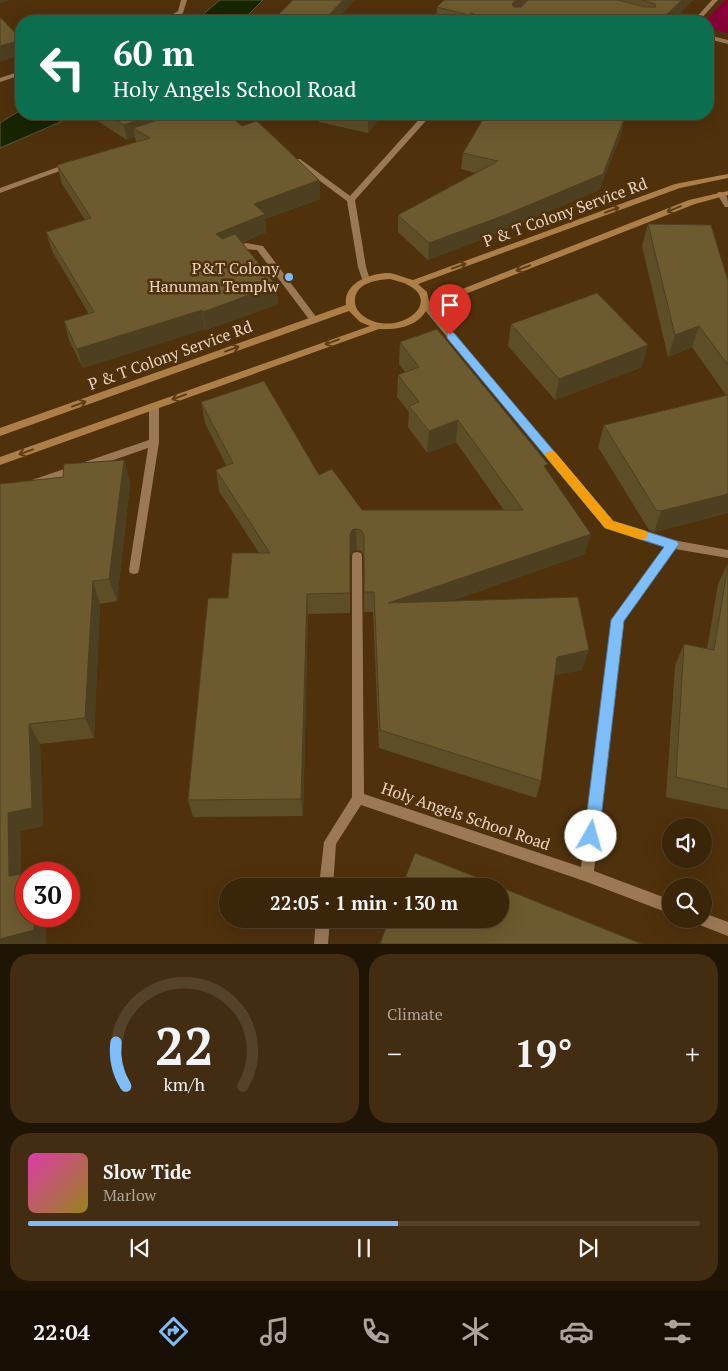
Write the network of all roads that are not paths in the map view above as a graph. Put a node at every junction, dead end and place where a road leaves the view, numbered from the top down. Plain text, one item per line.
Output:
1 (184, 0) edge
2 (715, 0) edge
3 (176, 15) edge
4 (701, 15) edge
5 (714, 38) edge
6 (728, 42) edge
7 (15, 75) edge
8 (0, 80) edge
9 (423, 120) edge
10 (287, 154) edge
11 (84, 161) edge
12 (728, 176) edge
13 (0, 191) edge
14 (724, 194) edge
15 (351, 200) junction
16 (728, 205) edge
17 (224, 253) edge
18 (366, 280) junction
19 (413, 283) junction
20 (426, 306) junction
21 (350, 307) junction
22 (314, 320) junction
23 (378, 326) junction
24 (154, 406) junction
25 (0, 432) edge
26 (154, 442) junction
27 (0, 461) edge
28 (27, 486) edge
29 (673, 544) junction
30 (728, 554) edge
31 (357, 556) dead end
32 (134, 570) dead end
33 (358, 798) junction
34 (587, 876) junction
35 (327, 878) edge
36 (662, 904) edge
37 (712, 923) edge
38 (322, 928) edge
39 (728, 929) edge
40 (321, 944) edge

1 - 3 street
2 - 4 street
5 - 6 street
7 - 8 street
9 - 15 street
10 - 15 street
11 - 13 street
19 -> 12 street, P & T Colony Service Rd
14 - 16 street
14 -> 20 street
15 - 18 street
17 - 22 street
18 - 19 street
18 - 21 street
19 - 20 street
20 - 23 street
20 - 29 street
21 - 22 street, P & T Colony Service Rd
21 - 23 street
25 -> 22 street, P & T Colony Service Rd
23 -> 24 street
24 - 26 street
24 -> 27 street
26 - 28 street
26 - 32 street
29 - 30 street
29 - 34 street
31 - 33 street
33 - 34 street, Holy Angels School Road
33 - 35 street, Holy Angels School Road
34 - 36 street, Holy Angels School Road
37 - 39 street
38 - 40 street

